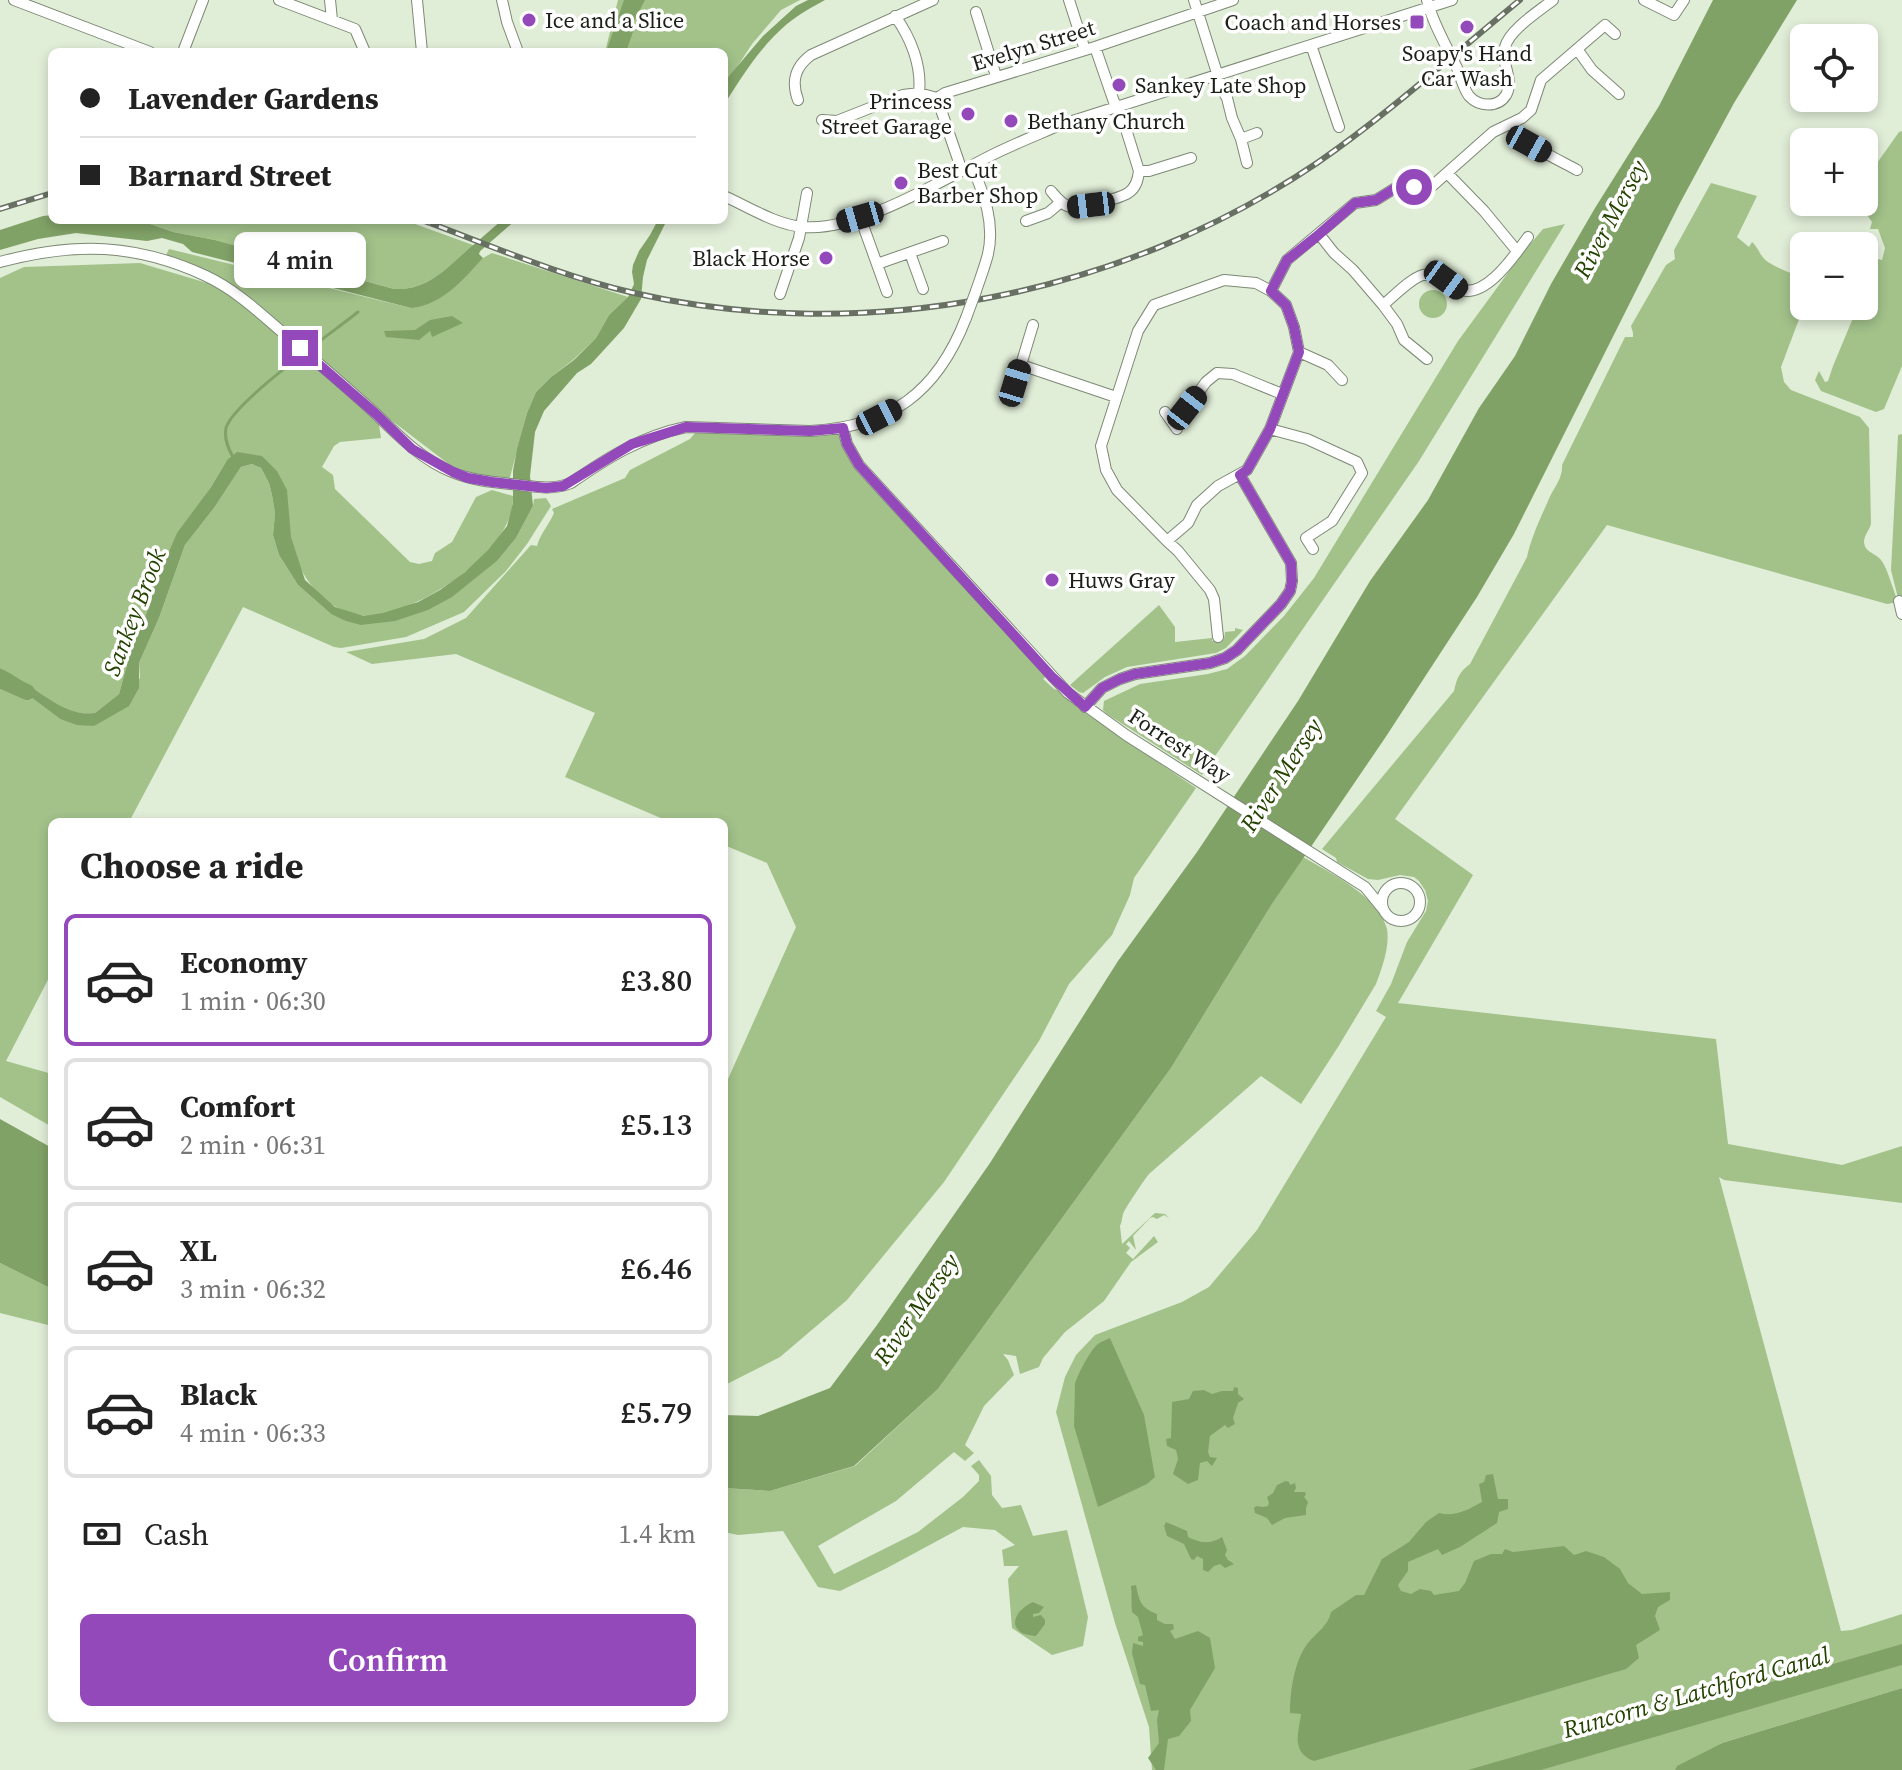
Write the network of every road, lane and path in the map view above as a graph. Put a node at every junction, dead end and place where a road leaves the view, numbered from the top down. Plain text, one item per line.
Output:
1 (14, 0) edge
2 (203, 0) edge
3 (279, 0) edge
4 (330, 0) edge
5 (417, 0) edge
6 (502, 0) edge
7 (933, 0) edge
8 (1069, 0) edge
9 (1233, 0) edge
10 (1452, 0) edge
11 (1553, 0) edge
12 (1644, 0) edge
13 (1684, 0) edge
14 (1428, 4) edge
15 (1196, 6) edge
16 (976, 12) dead end
17 (895, 16) junction
18 (332, 20) junction
19 (1615, 34) dead end
20 (1311, 45) junction
21 (136, 48) edge
22 (185, 48) edge
23 (363, 48) edge
24 (422, 48) edge
25 (517, 48) edge
26 (1090, 48) junction
27 (1577, 49) junction
28 (1218, 74) junction
29 (996, 76) junction
30 (919, 93) junction
31 (1619, 94) dead end
32 (782, 96) dead end
33 (937, 98) junction
34 (841, 106) dead end
35 (1116, 106) junction
36 (846, 117) junction
37 (822, 120) dead end
38 (1511, 124) junction
39 (1339, 127) dead end
40 (1257, 133) dead end
41 (1241, 139) junction
42 (1191, 158) dead end
43 (1247, 163) dead end
44 (967, 168) junction
45 (1577, 170) dead end
46 (1139, 171) junction
47 (1448, 174) junction
48 (1051, 191) dead end
49 (807, 193) dead end
50 (728, 198) edge
51 (1061, 202) junction
52 (860, 217) junction
53 (1026, 221) dead end
54 (801, 227) junction
55 (1319, 234) junction
56 (1528, 237) dead end
57 (943, 241) dead end
58 (1517, 251) junction
59 (910, 253) junction
60 (0, 262) edge
61 (877, 264) junction
62 (923, 289) dead end
63 (1271, 291) junction
64 (887, 292) dead end
65 (780, 294) dead end
66 (1383, 305) junction
67 (1033, 325) dead end
68 (1299, 352) junction
69 (1427, 359) dead end
70 (1021, 365) junction
71 (1342, 380) dead end
72 (1282, 394) junction
73 (1116, 397) junction
74 (1010, 401) dead end
75 (1171, 421) dead end
76 (843, 428) junction
77 (1270, 429) junction
78 (1240, 475) junction
79 (1167, 541) junction
80 (1313, 549) dead end
81 (1899, 601) dead end
82 (1902, 614) edge
83 (1231, 626) dead end
84 (1085, 707) junction
85 (1392, 885) junction
86 (1365, 887) junction
87 (1383, 909) junction

1 - 21 street
2 - 22 street
3 - 18 street
4 - 18 street
5 - 24 street
6 - 25 street
7 - 17 street
8 - 26 street
9 - 15 street, Evelyn Street
10 - 14 street
11 - 14 street
12 - 13 street
14 - 20 street
15 - 26 street, Evelyn Street
15 - 28 street
16 - 29 street
17 - 30 street
17 - 32 street
18 - 23 street
19 - 27 street
20 - 28 street
20 - 39 street
26 - 29 street, Evelyn Street
26 - 35 street
27 - 31 street
27 - 38 street
28 - 35 street
28 - 41 street
29 - 33 street, Evelyn Street
30 - 33 street
30 - 36 street
33 - 44 street
34 - 36 street
35 - 44 street
35 - 46 street
36 - 37 street
38 - 45 street
38 - 47 street
40 - 41 street
41 - 43 street
42 - 46 street
44 - 52 street
44 - 76 street, bridge
46 - 51 street
47 - 55 street
47 - 58 street
48 - 51 street
49 - 54 street
50 - 54 street
51 - 53 street
52 - 54 street
52 - 61 street
54 - 65 street
55 - 63 street
55 - 66 street
56 - 58 street
57 - 59 street
58 - 66 street
59 - 61 street
59 - 62 street
60 - 76 street
61 - 64 street
63 - 68 street
63 - 73 street
66 - 69 street
67 - 70 street
68 - 71 street
68 - 72 street
70 - 73 street
70 - 74 street
72 - 75 street
72 - 77 street
73 - 79 street
76 - 84 street, Forrest Way
77 - 78 street
77 - 80 street
78 - 79 street
78 - 84 street
79 - 83 street
81 - 82 street
84 - 86 street, Forrest Way
85 - 86 street
85 - 87 street
85 - 87 street
86 - 87 street, Forrest Way

